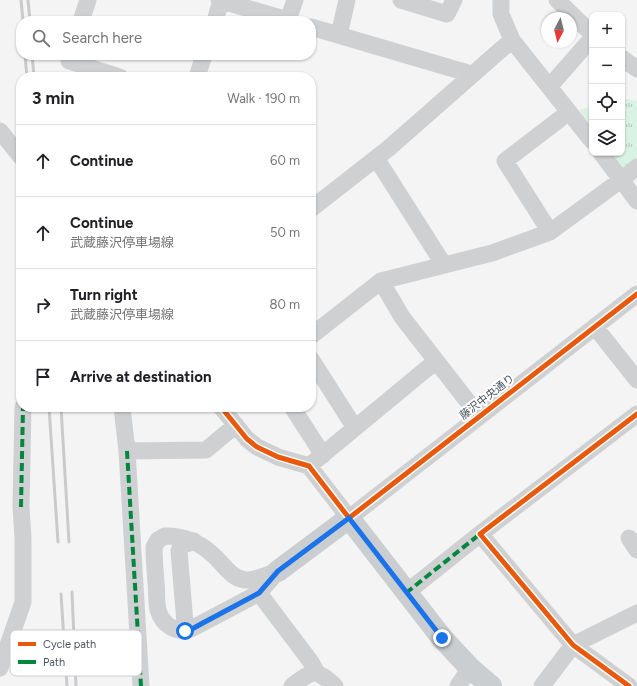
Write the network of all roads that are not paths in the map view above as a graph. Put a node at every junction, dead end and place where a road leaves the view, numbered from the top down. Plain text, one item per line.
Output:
1 (88, 0) edge
2 (220, 0) edge
3 (295, 0) edge
4 (347, 0) edge
5 (401, 0) edge
6 (454, 0) edge
7 (501, 0) edge
8 (557, 0) edge
9 (83, 16) edge
10 (216, 16) edge
11 (273, 16) edge
12 (291, 16) edge
13 (316, 28) edge
14 (589, 31) edge
15 (339, 35) junction
16 (512, 40) junction
17 (589, 41) edge
18 (69, 60) edge
19 (203, 60) edge
20 (625, 60) edge
21 (637, 69) edge
22 (89, 72) edge
23 (199, 72) edge
24 (471, 74) junction
25 (550, 86) junction
26 (569, 112) junction
27 (0, 131) edge
28 (589, 138) edge
29 (16, 151) edge
30 (603, 156) edge
31 (376, 158) junction
32 (637, 167) edge
33 (621, 180) junction
34 (637, 201) edge
35 (316, 205) edge
36 (550, 232) junction
37 (444, 265) junction
38 (381, 281) junction
39 (637, 294) edge
40 (595, 327) junction
41 (316, 332) edge
42 (436, 361) junction
43 (316, 368) edge
44 (637, 380) edge
45 (23, 412) edge
46 (123, 412) edge
47 (225, 412) edge
48 (295, 412) edge
49 (637, 414) edge
50 (479, 416) junction
51 (236, 425) junction
52 (355, 428) junction
53 (127, 450) junction
54 (323, 455) junction
55 (309, 466) junction
56 (349, 518) junction
57 (480, 534) junction
58 (194, 541) junction
59 (278, 571) junction
60 (259, 593) junction
61 (406, 593) junction
62 (637, 612) edge
63 (192, 629) junction
64 (13, 630) edge
65 (138, 630) edge
66 (10, 639) edge
67 (573, 645) junction
68 (0, 668) edge
69 (318, 673) junction
70 (140, 676) edge
71 (464, 677) edge
72 (141, 686) edge
73 (292, 686) edge
74 (335, 686) edge
75 (491, 686) edge
76 (542, 686) edge
77 (629, 686) edge

1 - 9 street
2 - 10 street
2 - 11 street
3 - 12 street
4 - 15 street
5 - 6 street
7 - 16 street
8 - 14 street
13 - 15 street
15 - 24 street
16 - 24 street
16 - 25 street
17 - 25 street
18 - 22 street
19 - 23 street
20 - 21 street
24 - 31 street
25 - 26 street
26 - 28 street
26 - 36 street
27 - 29 street
30 - 33 street
31 - 35 street
31 - 37 street
32 - 33 street
33 - 34 street
33 - 36 street
36 - 37 street
37 - 38 street
38 - 41 street
38 - 42 street
39 - 40 street, 藤沢中央通り
40 - 44 street
40 - 50 street, 藤沢中央通り
42 - 50 street
42 - 52 street
43 - 52 street
45 - 64 street
46 - 53 street
47 - 51 street
48 - 54 street
49 - 57 street
50 - 56 street, 藤沢中央通り
51 - 53 street
51 - 55 street
52 - 54 street
53 - 65 street
54 - 55 street
55 - 56 street
56 - 59 main road
56 - 61 main road
57 - 61 street
57 - 67 street
58 - 59 street
58 - 63 street
58 - 63 street
59 - 60 street
60 - 63 street
60 - 69 street
61 - 71 main road
62 - 67 street
66 - 68 street
67 - 76 street
67 - 77 street
69 - 73 street
69 - 74 street
70 - 72 street
71 - 75 main road

